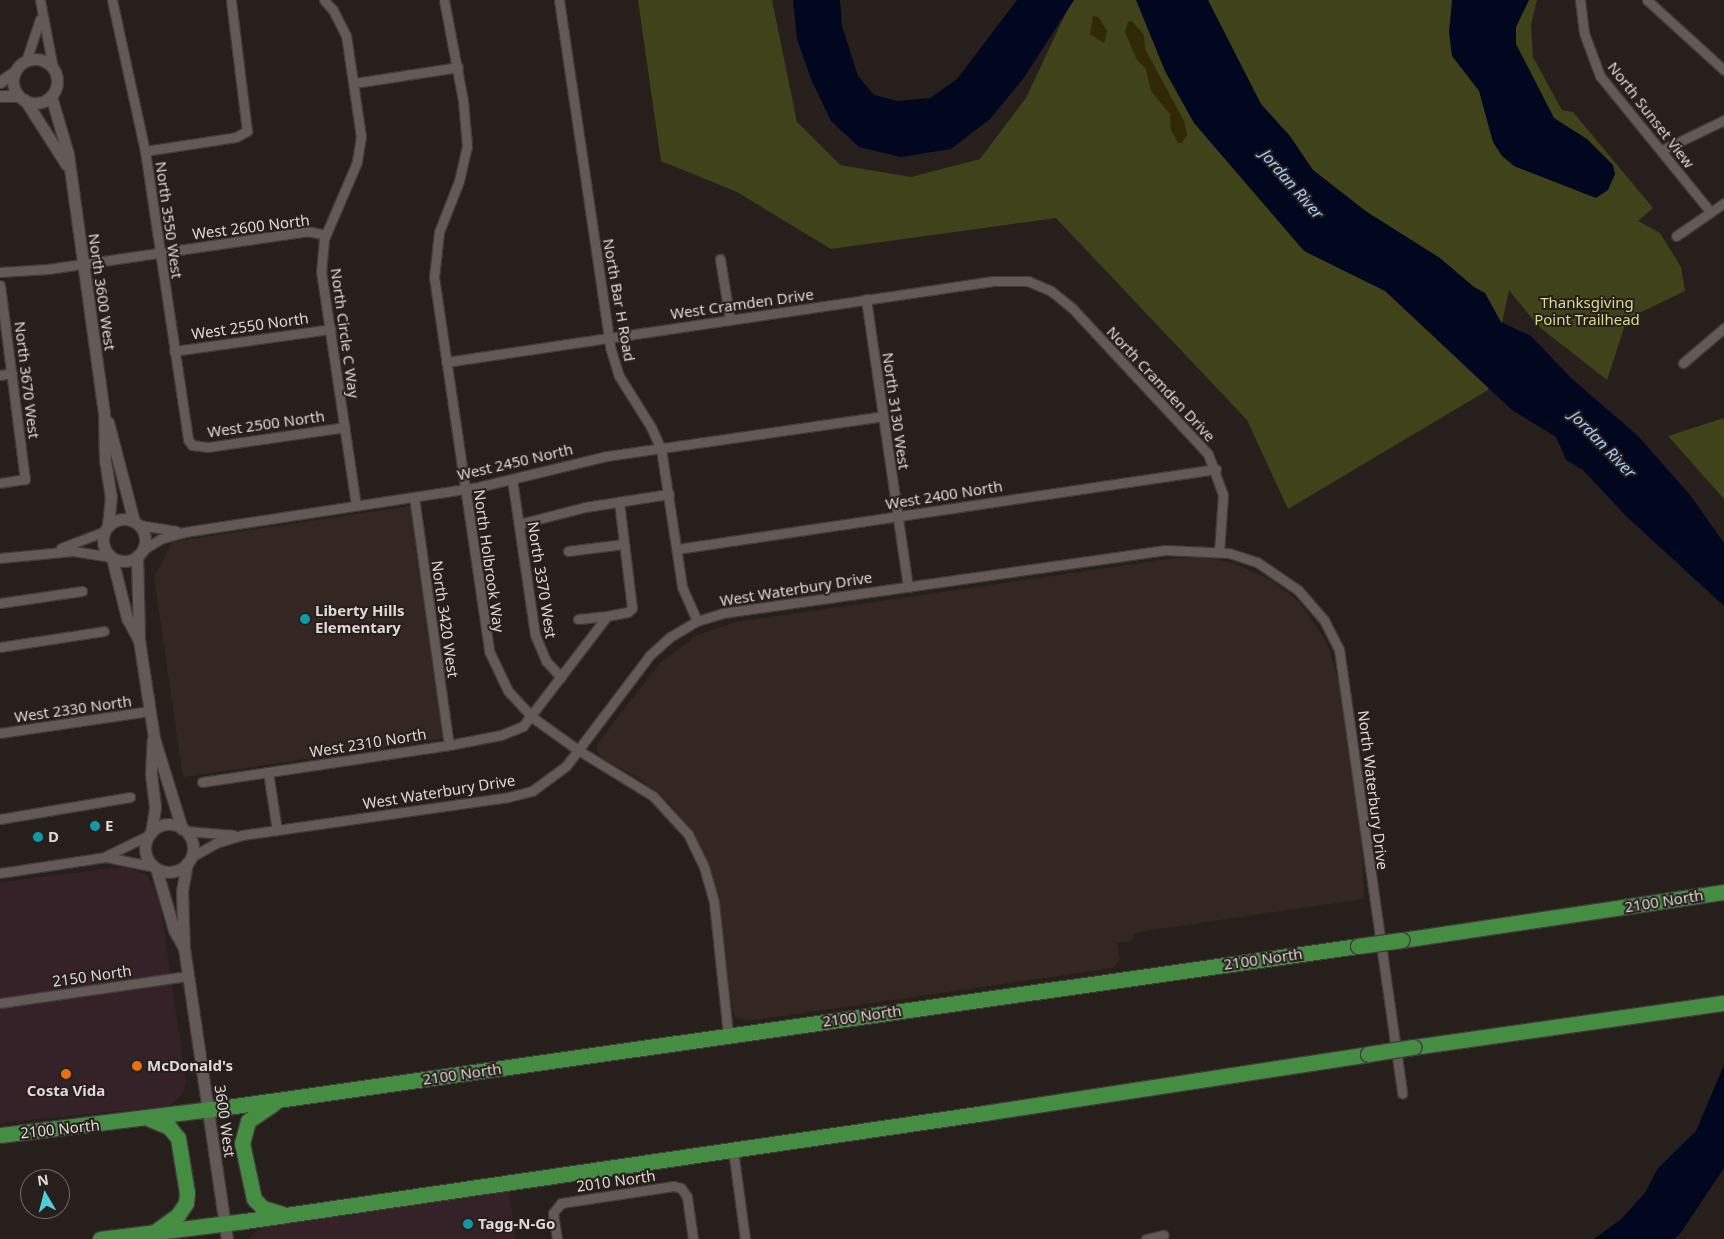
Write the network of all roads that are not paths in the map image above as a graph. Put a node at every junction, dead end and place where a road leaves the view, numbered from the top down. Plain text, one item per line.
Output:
1 (112, 0) edge
2 (231, 0) edge
3 (324, 0) edge
4 (444, 0) edge
5 (559, 0) edge
6 (1580, 0) edge
7 (1647, 0) edge
8 (40, 3) edge
9 (26, 61) junction
10 (458, 67) junction
11 (53, 68) junction
12 (1724, 70) edge
13 (15, 72) junction
14 (0, 82) edge
15 (354, 83) junction
16 (0, 96) edge
17 (51, 96) junction
18 (22, 98) junction
19 (1724, 120) edge
20 (1662, 150) junction
21 (145, 151) junction
22 (70, 175) junction
23 (1724, 203) edge
24 (1709, 210) junction
25 (326, 235) junction
26 (1676, 236) dead end
27 (159, 253) junction
28 (720, 259) dead end
29 (82, 264) junction
30 (0, 272) edge
31 (0, 285) edge
32 (1042, 286) joint
33 (866, 300) junction
34 (730, 320) junction
35 (330, 328) junction
36 (1724, 328) edge
37 (608, 338) junction
38 (174, 352) junction
39 (446, 362) junction
40 (1683, 363) dead end
41 (12, 373) junction
42 (0, 375) edge
43 (104, 412) junction
44 (883, 416) junction
45 (345, 427) junction
46 (192, 445) joint
47 (661, 449) junction
48 (1216, 469) junction
49 (512, 479) junction
50 (0, 483) edge
51 (464, 489) junction
52 (668, 494) junction
53 (414, 497) junction
54 (619, 502) junction
55 (356, 505) junction
56 (898, 516) junction
57 (136, 524) junction
58 (518, 524) junction
59 (107, 529) junction
60 (184, 532) junction
61 (624, 544) junction
62 (677, 549) junction
63 (568, 551) dead end
64 (47, 552) junction
65 (1220, 552) junction
66 (139, 554) junction
67 (111, 557) junction
68 (0, 558) edge
69 (908, 587) junction
70 (82, 591) dead end
71 (0, 603) edge
72 (607, 616) junction
73 (578, 619) dead end
74 (697, 621) junction
75 (104, 632) dead end
76 (139, 640) junction
77 (0, 647) edge
78 (561, 677) junction
79 (150, 711) junction
80 (532, 717) junction
81 (0, 733) edge
82 (154, 738) junction
83 (449, 745) junction
84 (578, 750) junction
85 (268, 772) junction
86 (202, 782) dead end
87 (130, 797) dead end
88 (0, 819) edge
89 (184, 830) junction
90 (277, 830) junction
91 (150, 834) junction
92 (242, 835) junction
93 (106, 856) junction
94 (189, 860) junction
95 (156, 867) junction
96 (0, 873) edge
97 (1724, 892) edge
98 (184, 948) junction
99 (188, 976) junction
100 (0, 1003) edge
101 (1721, 1003) edge
102 (728, 1035) junction
103 (1402, 1094) dead end
104 (286, 1099) junction
105 (208, 1110) junction
106 (147, 1118) junction
107 (0, 1135) edge
108 (733, 1150) junction
109 (288, 1215) junction
110 (226, 1232) edge
111 (151, 1233) junction
112 (1164, 1235) dead end
113 (100, 1239) edge
114 (557, 1239) edge
115 (693, 1239) edge
116 (745, 1239) edge
117 (1146, 1239) edge

1 - 21 street, North 3550 West
2 - 21 street
3 - 15 street, North Circle C Way
4 - 10 street, North Holbrook Way
5 - 37 street, North Bar H Road
6 - 20 street, North Sunset View
7 - 12 street
8 - 9 street
8 - 11 street
9 - 11 street
9 - 13 street
10 - 15 street
10 - 39 street, North Holbrook Way
11 - 17 street
13 - 14 street
13 - 18 street
15 - 25 street, North Circle C Way
16 - 18 street
17 - 18 street
17 - 22 street, North 3600 West
18 - 22 street, North 3600 West
19 - 20 street
20 - 24 street, North Sunset View
21 - 27 street, North 3550 West
22 - 29 street, North 3600 West
23 - 24 street
24 - 26 street
25 - 27 street, West 2600 North
25 - 35 street, North Circle C Way
27 - 29 street, West 2600 North
27 - 38 street, North 3550 West
28 - 34 street
29 - 30 street, West 2600 North
29 - 43 street, North 3600 West
31 - 41 street, North 3670 West
32 - 33 street, West Cramden Drive
32 - 48 street, North Cramden Drive
33 - 34 street, West Cramden Drive
33 - 44 street, North 3130 West
34 - 37 street, West Cramden Drive
35 - 38 street, West 2550 North
35 - 45 street, North Circle C Way
36 - 40 street
37 - 39 street, West Cramden Drive
37 - 47 street, North Bar H Road
38 - 46 street, North 3550 West
39 - 51 street, North Holbrook Way
41 - 42 street
41 - 50 street, North 3670 West
43 - 57 street, North 3600 West
43 - 59 street, North 3600 West
44 - 47 street, West 2450 North
44 - 56 street, North 3130 West
45 - 46 street, West 2500 North
45 - 55 street, North Circle C Way
47 - 49 street, West 2450 North
47 - 52 street, North Bar H Road
48 - 56 street, West 2400 North
48 - 65 street, North Cramden Drive
49 - 51 street, West 2450 North
49 - 58 street, North 3370 West
51 - 53 street, West 2450 North
51 - 80 street, North Holbrook Way
52 - 54 street
52 - 62 street, North Bar H Road
53 - 55 street, West 2450 North
53 - 83 street, North 3420 West
54 - 58 street
54 - 61 street
55 - 60 street, West 2450 North
56 - 62 street, West 2400 North
56 - 69 street, North 3130 West
57 - 59 street
57 - 60 street, West 2450 North
57 - 66 street
58 - 78 street, North 3370 West
59 - 64 street
59 - 67 street
60 - 66 street, West 2450 North
61 - 63 street
61 - 72 street
62 - 74 street, North Bar H Road
64 - 67 street
64 - 68 street
65 - 69 street, West Waterbury Drive
65 - 103 street, North Waterbury Drive
66 - 67 street
66 - 76 street
67 - 76 street
69 - 74 street, West Waterbury Drive
70 - 71 street
72 - 73 street
72 - 78 street, West 2310 North
74 - 84 street, West Waterbury Drive
75 - 77 street
76 - 79 street
78 - 80 street, West 2310 North
79 - 81 street, West 2330 North
79 - 82 street
80 - 83 street, West 2310 North
80 - 84 street, North Holbrook Way
82 - 89 street
82 - 91 street
83 - 85 street, West 2310 North
84 - 90 street, West Waterbury Drive
84 - 102 street, North Holbrook Way
85 - 86 street, West 2310 North
85 - 90 street
87 - 88 street
89 - 91 street
89 - 92 street, West Waterbury Drive
89 - 94 street
90 - 92 street, West Waterbury Drive
91 - 93 street
91 - 95 street
92 - 94 street, West Waterbury Drive
93 - 95 street
93 - 96 street
94 - 95 street
94 - 98 street
95 - 98 street
97 - 102 highway, 2100 North, bridge
98 - 99 street, 3600 West
99 - 100 street, 2150 North
99 - 105 street, 3600 West
101 - 108 highway, bridge
102 - 104 highway, 2100 North
104 - 105 highway, 2100 North
104 - 109 highway
105 - 106 highway, 2100 North
105 - 110 street, 3600 West
106 - 107 highway, 2100 North
106 - 111 highway
108 - 109 highway
108 - 116 street
109 - 110 highway
110 - 111 highway
111 - 113 highway
112 - 117 street
114 - 115 street, 2010 North

